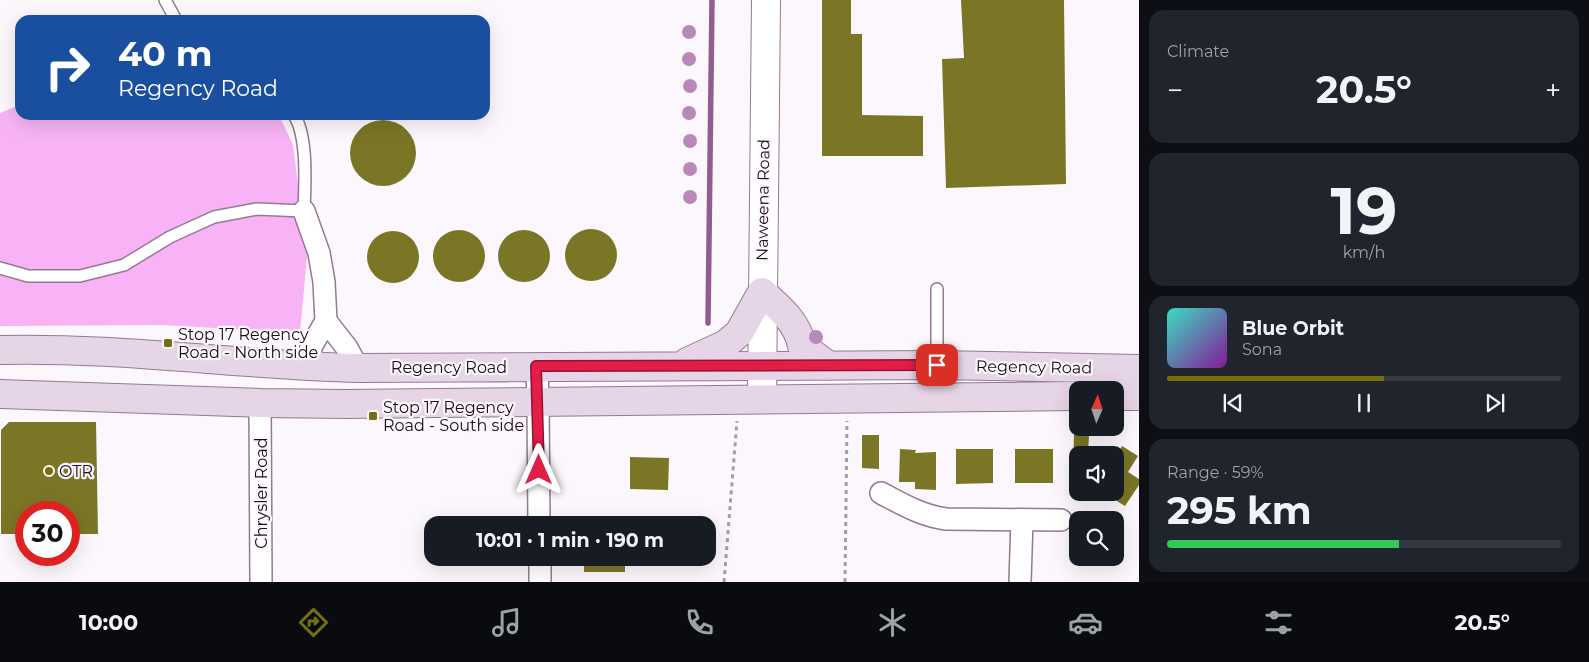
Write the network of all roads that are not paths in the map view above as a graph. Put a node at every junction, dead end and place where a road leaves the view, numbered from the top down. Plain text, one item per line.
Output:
1 (165, 0) edge
2 (766, 0) edge
3 (173, 15) edge
4 (298, 120) edge
5 (304, 211) junction
6 (0, 268) edge
7 (936, 289) dead end
8 (762, 292) junction
9 (326, 321) junction
10 (0, 350) edge
11 (937, 365) junction
12 (536, 366) junction
13 (679, 366) junction
14 (761, 366) junction
15 (829, 366) junction
16 (310, 367) junction
17 (358, 368) junction
18 (1139, 369) edge
19 (0, 394) edge
20 (1069, 396) edge
21 (1124, 396) edge
22 (1139, 396) edge
23 (938, 398) junction
24 (762, 400) junction
25 (538, 402) junction
26 (260, 403) junction
27 (346, 404) junction
28 (881, 493) dead end
29 (539, 516) edge
30 (1022, 520) junction
31 (1061, 520) dead end
32 (540, 566) edge
33 (261, 582) edge
34 (540, 582) edge
35 (1020, 582) edge

1 - 3 lane
2 - 8 street, Naweena Road
4 - 5 lane
5 - 6 lane
5 - 9 street
7 - 11 lane
8 - 13 main road
8 - 14 street, Naweena Road
8 - 15 main road
9 - 16 street
9 - 17 street
10 - 16 main road, Regency Road
11 - 15 main road, Regency Road
11 - 18 main road, Regency Road
11 - 23 main road
12 - 13 main road, Regency Road
12 - 17 main road, Regency Road
12 - 25 street
13 - 14 main road, Regency Road
14 - 15 main road, Regency Road
14 - 24 street, Naweena Road
16 - 17 main road, Regency Road
16 - 27 main road
19 - 26 main road, Regency Road
20 - 23 main road, Regency Road
21 - 22 main road
23 - 24 main road, Regency Road
24 - 25 main road, Regency Road
25 - 27 main road, Regency Road
25 - 29 street
26 - 27 main road, Regency Road
26 - 33 street, Chrysler Road
28 - 30 street
30 - 31 street
30 - 35 street
32 - 34 street

